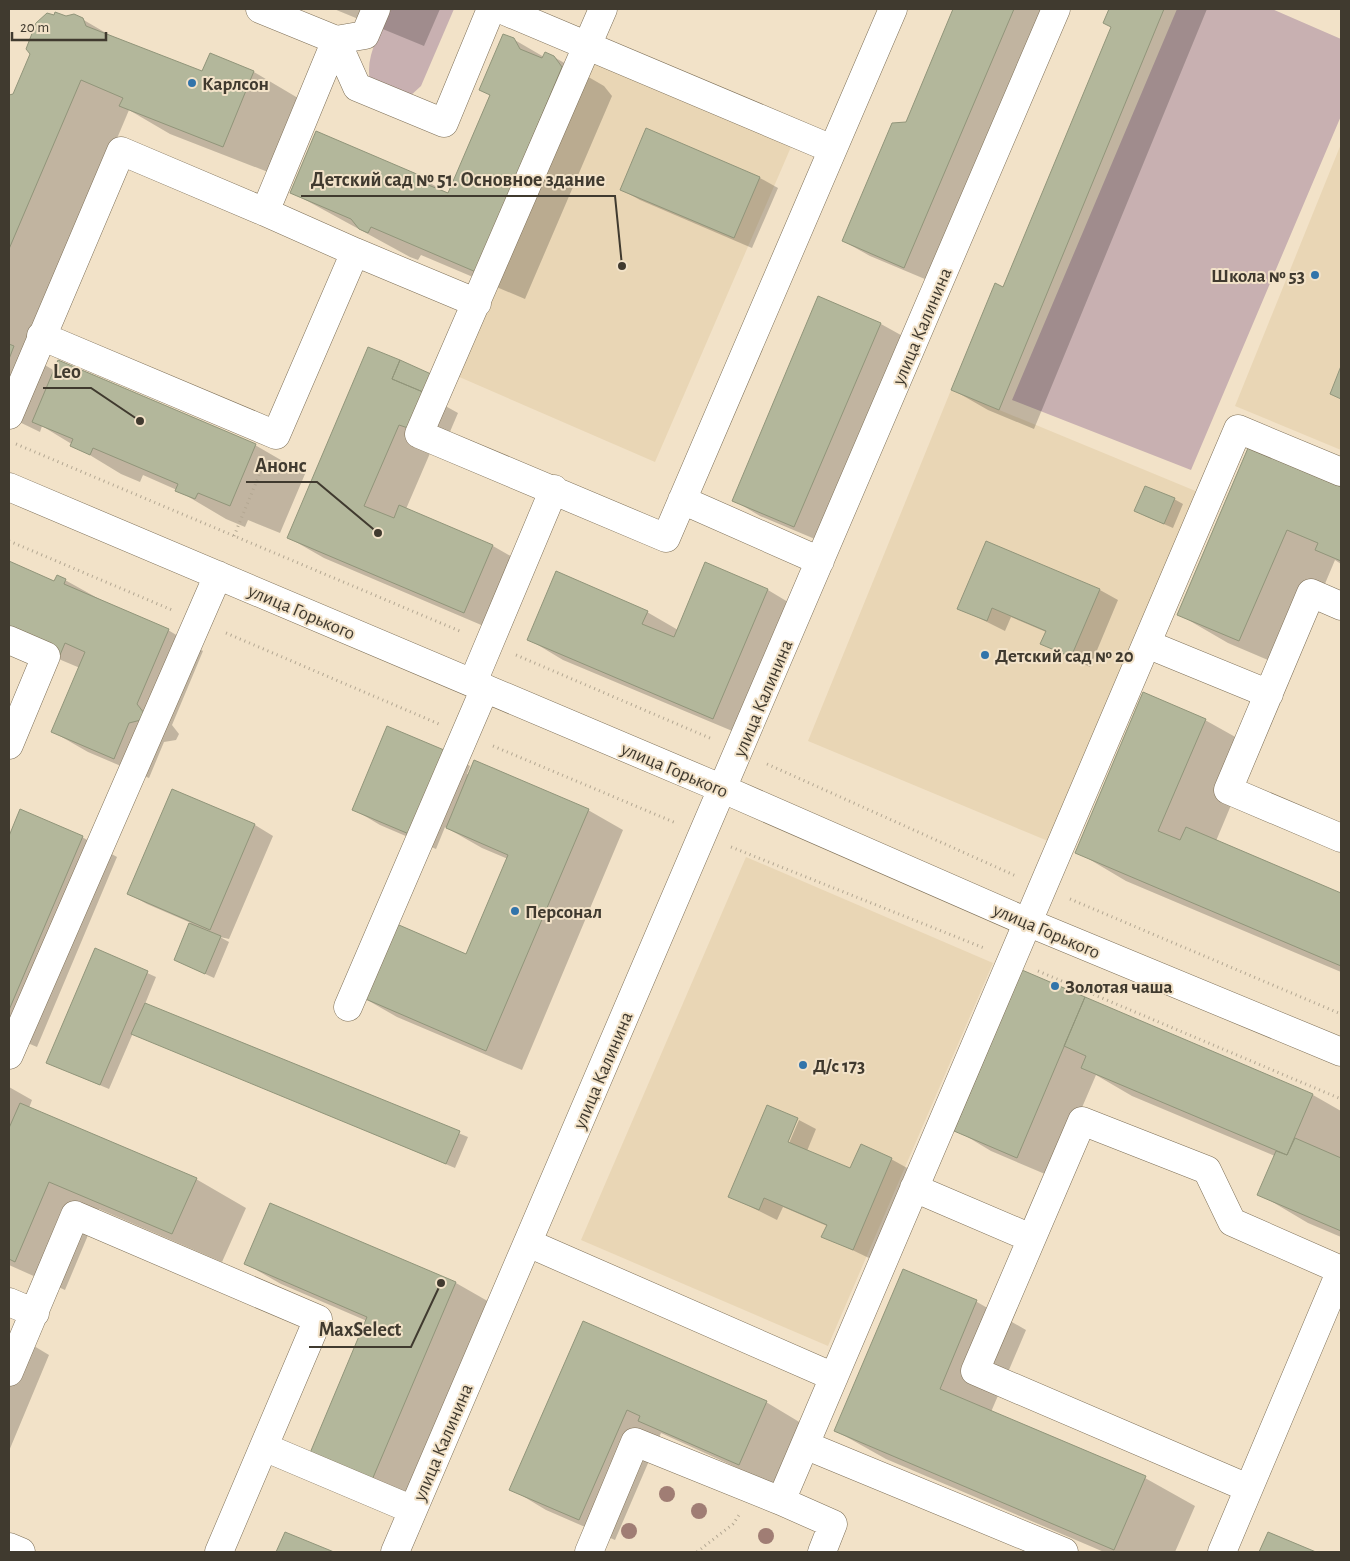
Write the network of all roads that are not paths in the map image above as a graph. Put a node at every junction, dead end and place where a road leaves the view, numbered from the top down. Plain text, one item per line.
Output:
1 (260, 9) edge
2 (376, 9) edge
3 (491, 9) edge
4 (500, 9) edge
5 (603, 9) edge
6 (893, 9) edge
7 (1056, 9) edge
8 (336, 40) junction
9 (588, 45) junction
10 (832, 150) junction
11 (264, 212) junction
12 (355, 252) junction
13 (477, 303) junction
14 (41, 336) junction
15 (9, 415) edge
16 (1341, 472) edge
17 (9, 487) edge
18 (554, 489) junction
19 (682, 500) junction
20 (820, 561) junction
21 (218, 575) junction
22 (1341, 606) edge
23 (9, 640) edge
24 (1147, 644) junction
25 (479, 685) junction
26 (1269, 694) junction
27 (9, 744) edge
28 (723, 789) junction
29 (1341, 838) edge
30 (1027, 922) junction
31 (348, 1007) dead end
32 (1341, 1052) edge
33 (9, 1055) edge
34 (914, 1188) junction
35 (1031, 1238) junction
36 (528, 1243) junction
37 (1341, 1270) edge
38 (9, 1302) edge
39 (35, 1313) junction
40 (9, 1372) edge
41 (834, 1377) junction
42 (806, 1445) junction
43 (264, 1447) junction
44 (1248, 1488) junction
45 (781, 1501) junction
46 (413, 1510) junction
47 (9, 1547) edge
48 (21, 1552) edge
49 (219, 1552) edge
50 (395, 1552) edge
51 (589, 1552) edge
52 (822, 1552) edge
53 (1064, 1552) edge
54 (1222, 1552) edge

1 - 8 street
2 - 8 street
3 - 8 street
4 - 9 street
5 - 9 street
6 - 10 street
7 - 20 street, улица Калинина
8 - 11 street
9 - 10 street
9 - 13 street
10 - 19 street
11 - 12 street
11 - 14 street
12 - 13 street
12 - 14 street
13 - 18 street
14 - 15 street
16 - 24 street
17 - 21 street, улица Горького
18 - 19 street
18 - 25 street
19 - 20 street
20 - 28 street, улица Калинина
21 - 25 street, улица Горького
21 - 33 street
22 - 26 street
23 - 27 street
24 - 26 street
24 - 30 street
25 - 28 street, улица Горького
25 - 31 street
26 - 29 street
28 - 30 street, улица Горького
28 - 36 street, улица Калинина
30 - 32 street, улица Горького
30 - 34 street
34 - 35 street
34 - 41 street
35 - 37 street
35 - 44 street
36 - 41 street
36 - 46 street, улица Калинина
37 - 44 street
38 - 39 street
39 - 40 street
39 - 43 street
41 - 42 street
42 - 45 street
42 - 53 street
43 - 46 street
43 - 49 street
44 - 54 street
45 - 51 street
45 - 52 street
46 - 50 street, улица Калинина
47 - 48 street

